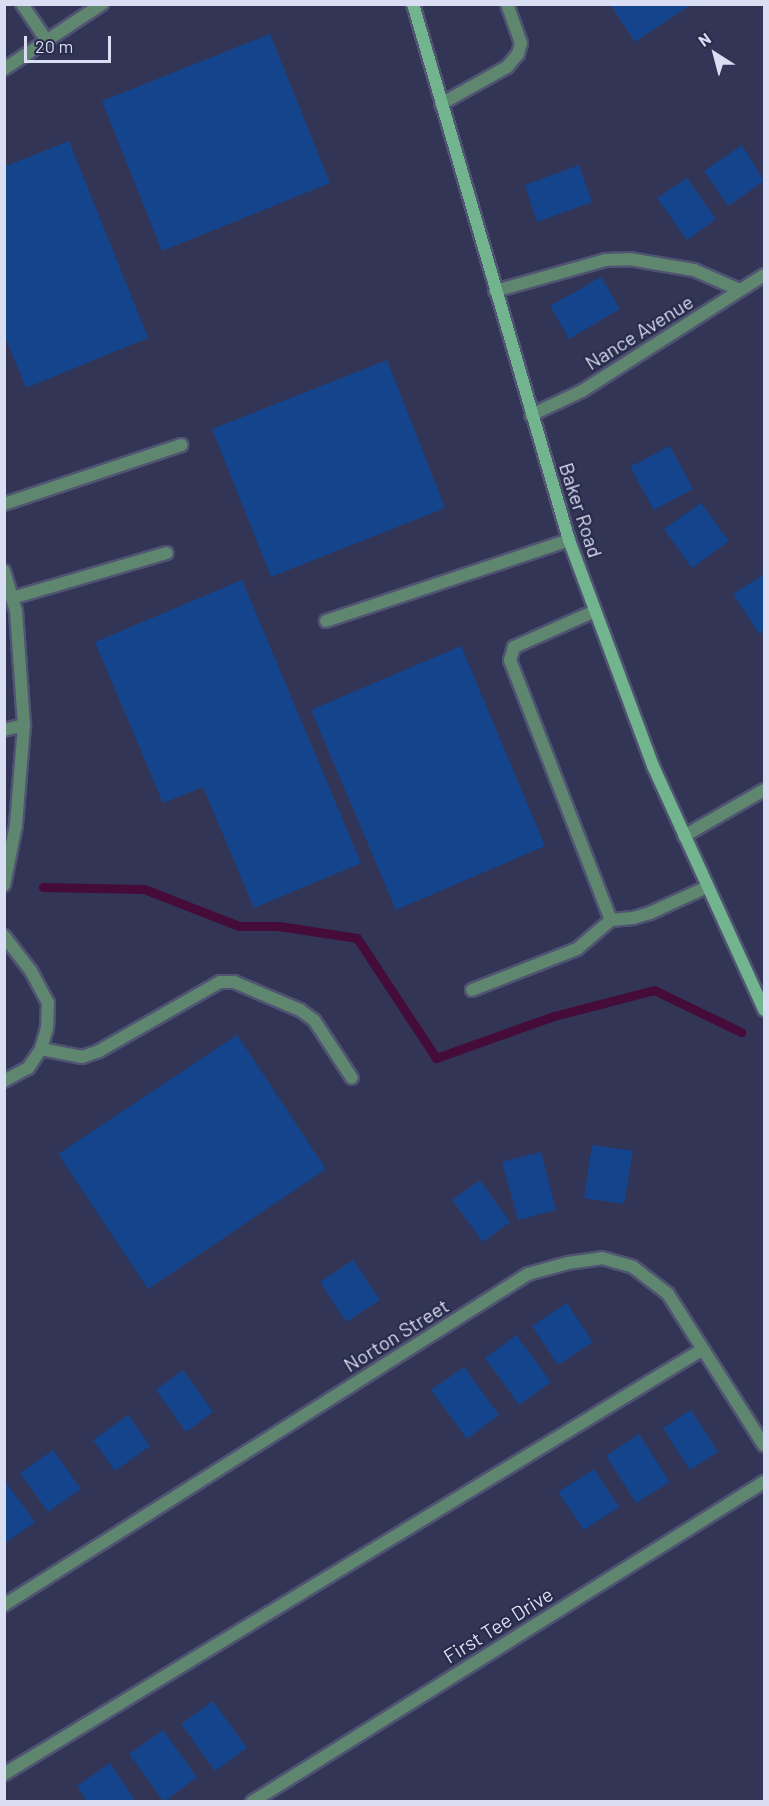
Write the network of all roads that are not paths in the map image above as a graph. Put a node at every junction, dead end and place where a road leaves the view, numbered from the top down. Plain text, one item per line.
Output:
1 (22, 4) edge
2 (102, 4) edge
3 (413, 4) edge
4 (507, 4) edge
5 (47, 41) junction
6 (4, 69) edge
7 (441, 104) junction
8 (765, 275) edge
9 (740, 290) junction
10 (495, 291) junction
11 (531, 415) junction
12 (181, 445) dead end
13 (4, 504) edge
14 (569, 540) junction
15 (167, 553) dead end
16 (4, 571) edge
17 (12, 598) junction
18 (595, 610) junction
19 (326, 621) dead end
20 (24, 725) junction
21 (4, 730) edge
22 (765, 790) edge
23 (684, 836) junction
24 (4, 885) edge
25 (707, 887) junction
26 (611, 920) junction
27 (4, 936) edge
28 (472, 990) dead end
29 (765, 1010) edge
30 (40, 1049) junction
31 (352, 1078) dead end
32 (4, 1082) edge
33 (703, 1348) junction
34 (765, 1445) edge
35 (765, 1482) edge
36 (4, 1605) edge
37 (4, 1774) edge
38 (252, 1802) edge

1 - 5 street
2 - 5 street
3 - 7 street, Baker Road
4 - 7 street
5 - 6 street
7 - 10 street, Baker Road
8 - 9 street, Nance Avenue
9 - 10 street
9 - 11 street, Nance Avenue
10 - 11 street, Baker Road
11 - 14 street, Baker Road
12 - 13 street
14 - 18 street, Baker Road
14 - 19 street
15 - 17 street
16 - 17 street
17 - 20 street
18 - 23 street, Baker Road
18 - 26 street
20 - 21 street
20 - 24 street
22 - 23 street
23 - 25 street, Baker Road
25 - 26 street
25 - 29 street, Baker Road
26 - 28 street
27 - 30 street
30 - 31 street
30 - 32 street
33 - 34 street, Norton Street
33 - 36 street, Norton Street
33 - 37 street
35 - 38 street, First Tee Drive

